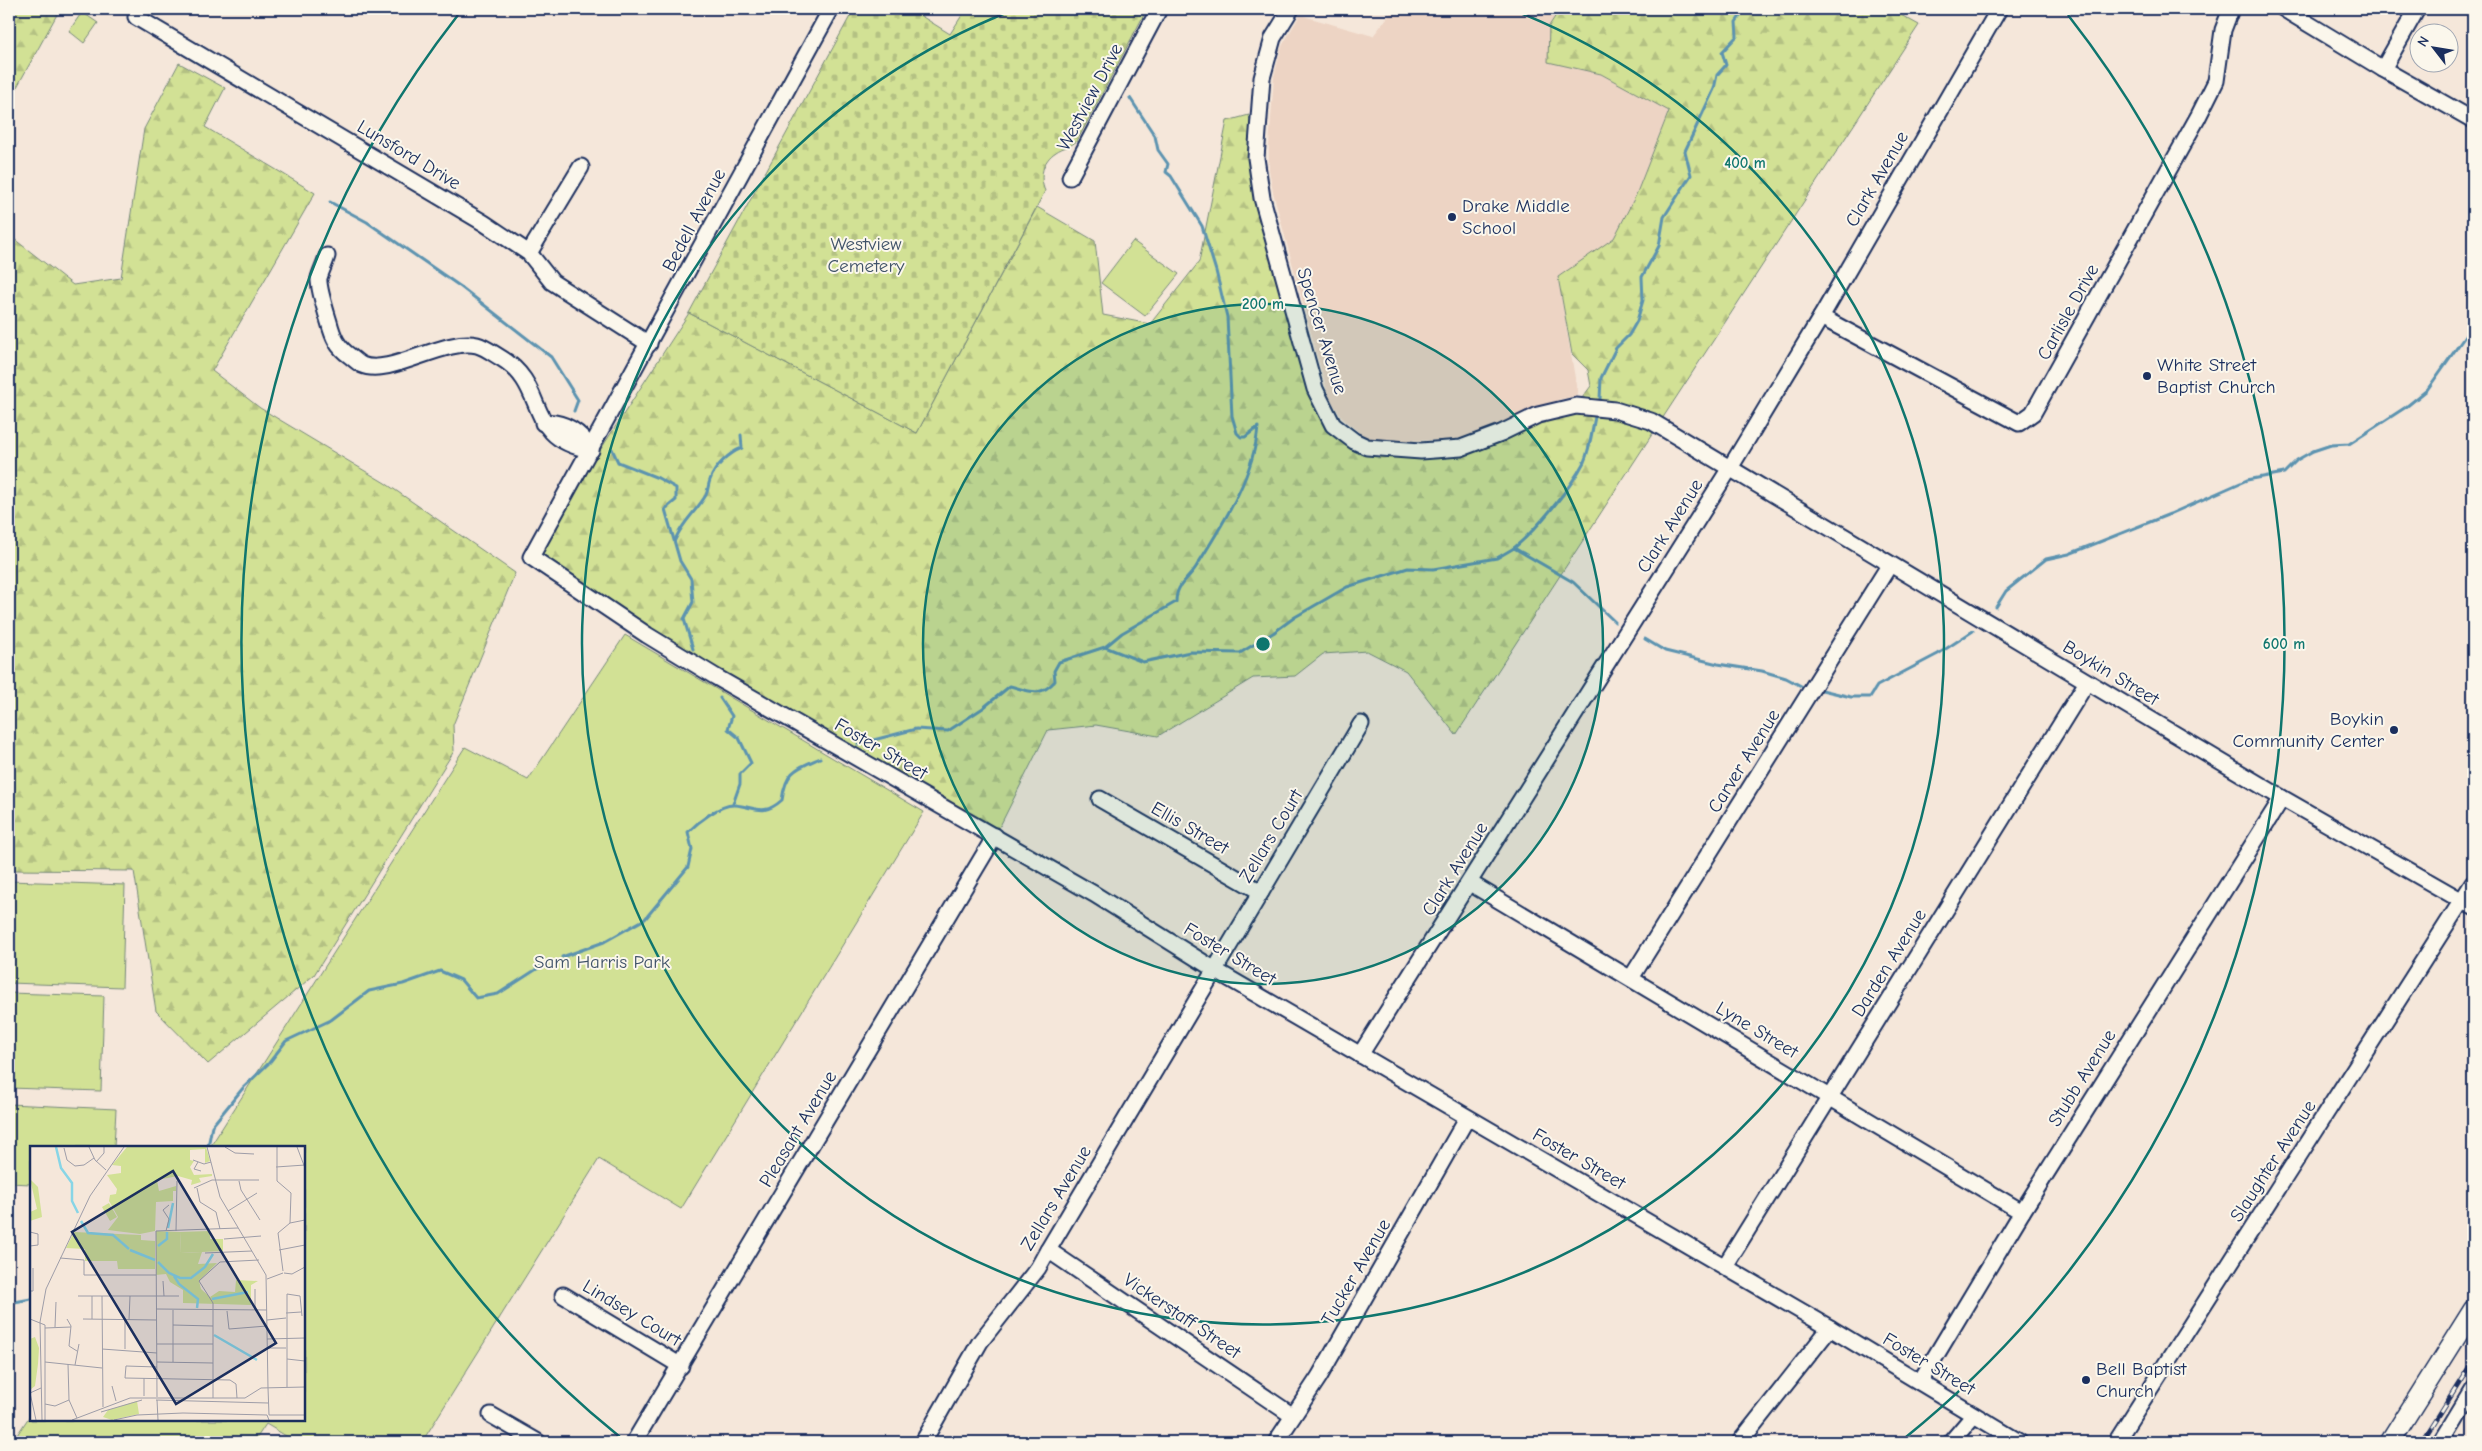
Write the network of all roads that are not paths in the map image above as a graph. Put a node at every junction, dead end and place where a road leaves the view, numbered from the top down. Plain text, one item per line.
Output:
1 (831, 9) edge
2 (1159, 9) edge
3 (1291, 9) edge
4 (1998, 9) edge
5 (2231, 9) edge
6 (2284, 9) edge
7 (2417, 9) edge
8 (136, 18) dead end
9 (2383, 69) junction
10 (2473, 120) edge
11 (581, 167) dead end
12 (1070, 177) dead end
13 (529, 253) junction
14 (327, 256) dead end
15 (1821, 317) junction
16 (649, 344) junction
17 (591, 450) junction
18 (1730, 468) junction
19 (1890, 564) junction
20 (2087, 682) junction
21 (1361, 724) dead end
22 (2282, 798) junction
23 (1100, 799) dead end
24 (995, 836) junction
25 (1470, 883) junction
26 (2473, 883) edge
27 (1260, 892) junction
28 (2468, 904) edge
29 (1215, 969) junction
30 (1631, 978) junction
31 (1360, 1055) junction
32 (1829, 1097) junction
33 (1467, 1118) junction
34 (2022, 1212) junction
35 (1048, 1250) junction
36 (1726, 1266) junction
37 (563, 1295) dead end
38 (2473, 1310) edge
39 (1830, 1328) junction
40 (681, 1366) junction
41 (1920, 1382) junction
42 (2473, 1390) edge
43 (491, 1415) dead end
44 (1974, 1415) junction
45 (1293, 1416) junction
46 (538, 1442) edge
47 (634, 1442) edge
48 (923, 1442) edge
49 (1276, 1442) edge
50 (1740, 1442) edge
51 (1951, 1442) edge
52 (2019, 1442) edge
53 (2116, 1442) edge
54 (2390, 1442) edge
55 (2441, 1442) edge

1 - 16 street, Bedell Avenue
2 - 12 street, Westview Drive
3 - 18 street, Spencer Avenue
4 - 15 street, Clark Avenue
5 - 15 street, Carlisle Drive
6 - 9 street
7 - 9 street
8 - 13 street, Lunsford Drive
9 - 10 street
11 - 13 street
13 - 16 street, Lunsford Drive
14 - 17 street
15 - 18 street, Clark Avenue
16 - 17 street, Bedell Avenue
17 - 24 street, Foster Street
18 - 19 street, Boykin Street
18 - 25 street, Clark Avenue
19 - 20 street, Boykin Street
19 - 30 street, Carver Avenue
20 - 22 street, Boykin Street
20 - 32 street, Darden Avenue
21 - 27 street, Zellars Court
22 - 28 street, Boykin Street
22 - 34 street, Stubb Avenue
23 - 27 street, Ellis Street
24 - 29 street, Foster Street
24 - 40 street, Pleasant Avenue
25 - 30 street, Lyne Street
25 - 31 street, Clark Avenue
26 - 28 street, Slaughter Avenue
27 - 29 street, Zellars Court
28 - 53 street, Slaughter Avenue
29 - 31 street, Foster Street
29 - 35 street, Zellars Avenue
30 - 32 street, Lyne Street
31 - 33 street, Foster Street
32 - 34 street, Lyne Street
32 - 36 street, Darden Avenue
33 - 36 street, Foster Street
33 - 45 street, Tucker Avenue
34 - 41 street, Stubb Avenue
35 - 45 street, Vickerstaff Street
35 - 48 street, Zellars Avenue
36 - 39 street, Foster Street
37 - 40 street, Lindsey Court
38 - 54 main road
39 - 41 street, Foster Street
39 - 50 street
40 - 47 street, Pleasant Avenue
41 - 44 street, Foster Street
42 - 55 street
43 - 46 street
44 - 51 street
44 - 52 street, Foster Street
45 - 49 street, Tucker Avenue

